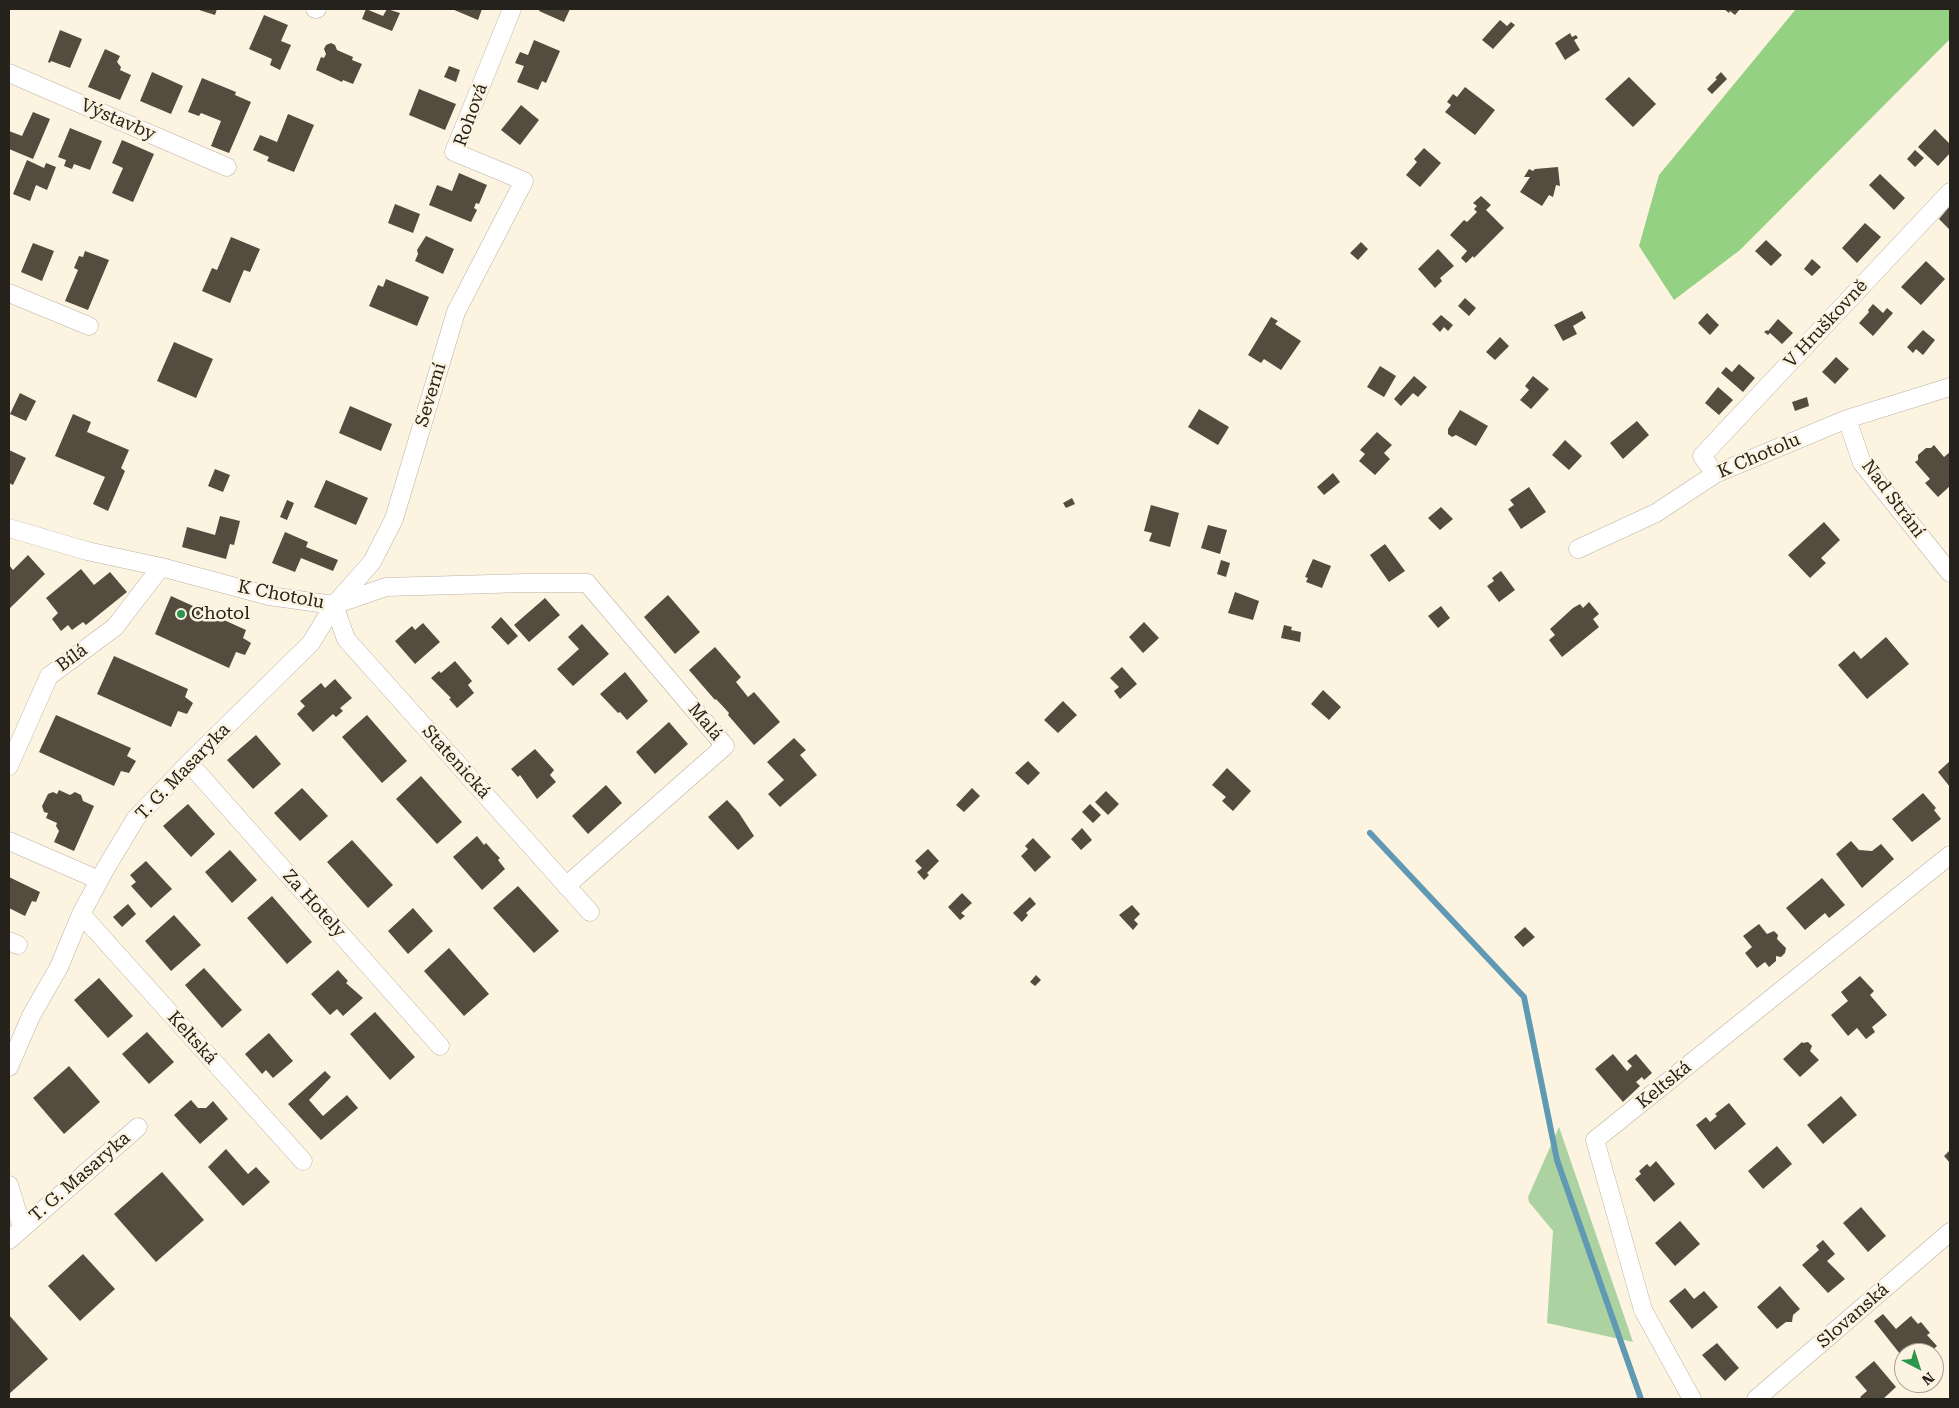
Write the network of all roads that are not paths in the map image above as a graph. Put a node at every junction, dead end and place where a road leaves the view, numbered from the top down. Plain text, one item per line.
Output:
1 (512, 9) edge
2 (9, 73) edge
3 (227, 166) dead end
4 (524, 181) joint
5 (1950, 192) edge
6 (9, 293) edge
7 (89, 326) dead end
8 (1950, 387) edge
9 (1847, 418) junction
10 (1715, 474) junction
11 (9, 528) edge
12 (1578, 549) dead end
13 (161, 567) junction
14 (1950, 573) edge
15 (587, 583) joint
16 (334, 605) junction
17 (189, 763) junction
18 (9, 766) edge
19 (9, 841) edge
20 (1950, 855) edge
21 (99, 880) junction
22 (566, 886) junction
23 (590, 912) dead end
24 (81, 914) junction
25 (440, 1046) dead end
26 (9, 1067) edge
27 (138, 1127) dead end
28 (303, 1161) dead end
29 (9, 1185) edge
30 (22, 1227) junction
31 (1950, 1232) edge
32 (9, 1240) edge
33 (1692, 1399) edge
34 (1756, 1399) edge

1 - 4 street, Rohová
2 - 3 street, Výstavby
4 - 16 street, Severní
5 - 10 street, V Hruškovně
6 - 7 street
8 - 9 street, K Chotolu
9 - 10 street, K Chotolu
9 - 14 street, Nad Strání
10 - 12 street, K Chotolu
11 - 13 street, K Chotolu
13 - 16 street, K Chotolu
13 - 18 street, Bílá
15 - 16 street, K Chotolu
15 - 22 street, Malá
16 - 17 street, T. G. Masaryka
16 - 22 street, Statenická
17 - 21 street, T. G. Masaryka
17 - 25 street, Za Hotely
19 - 21 street
20 - 33 street, Keltská
21 - 24 street, T. G. Masaryka
22 - 23 street, Statenická
24 - 26 street, T. G. Masaryka
24 - 28 street, Keltská
27 - 30 street, T. G. Masaryka
29 - 30 street, T. G. Masaryka
30 - 32 street, T. G. Masaryka
31 - 34 street, Slovanská

